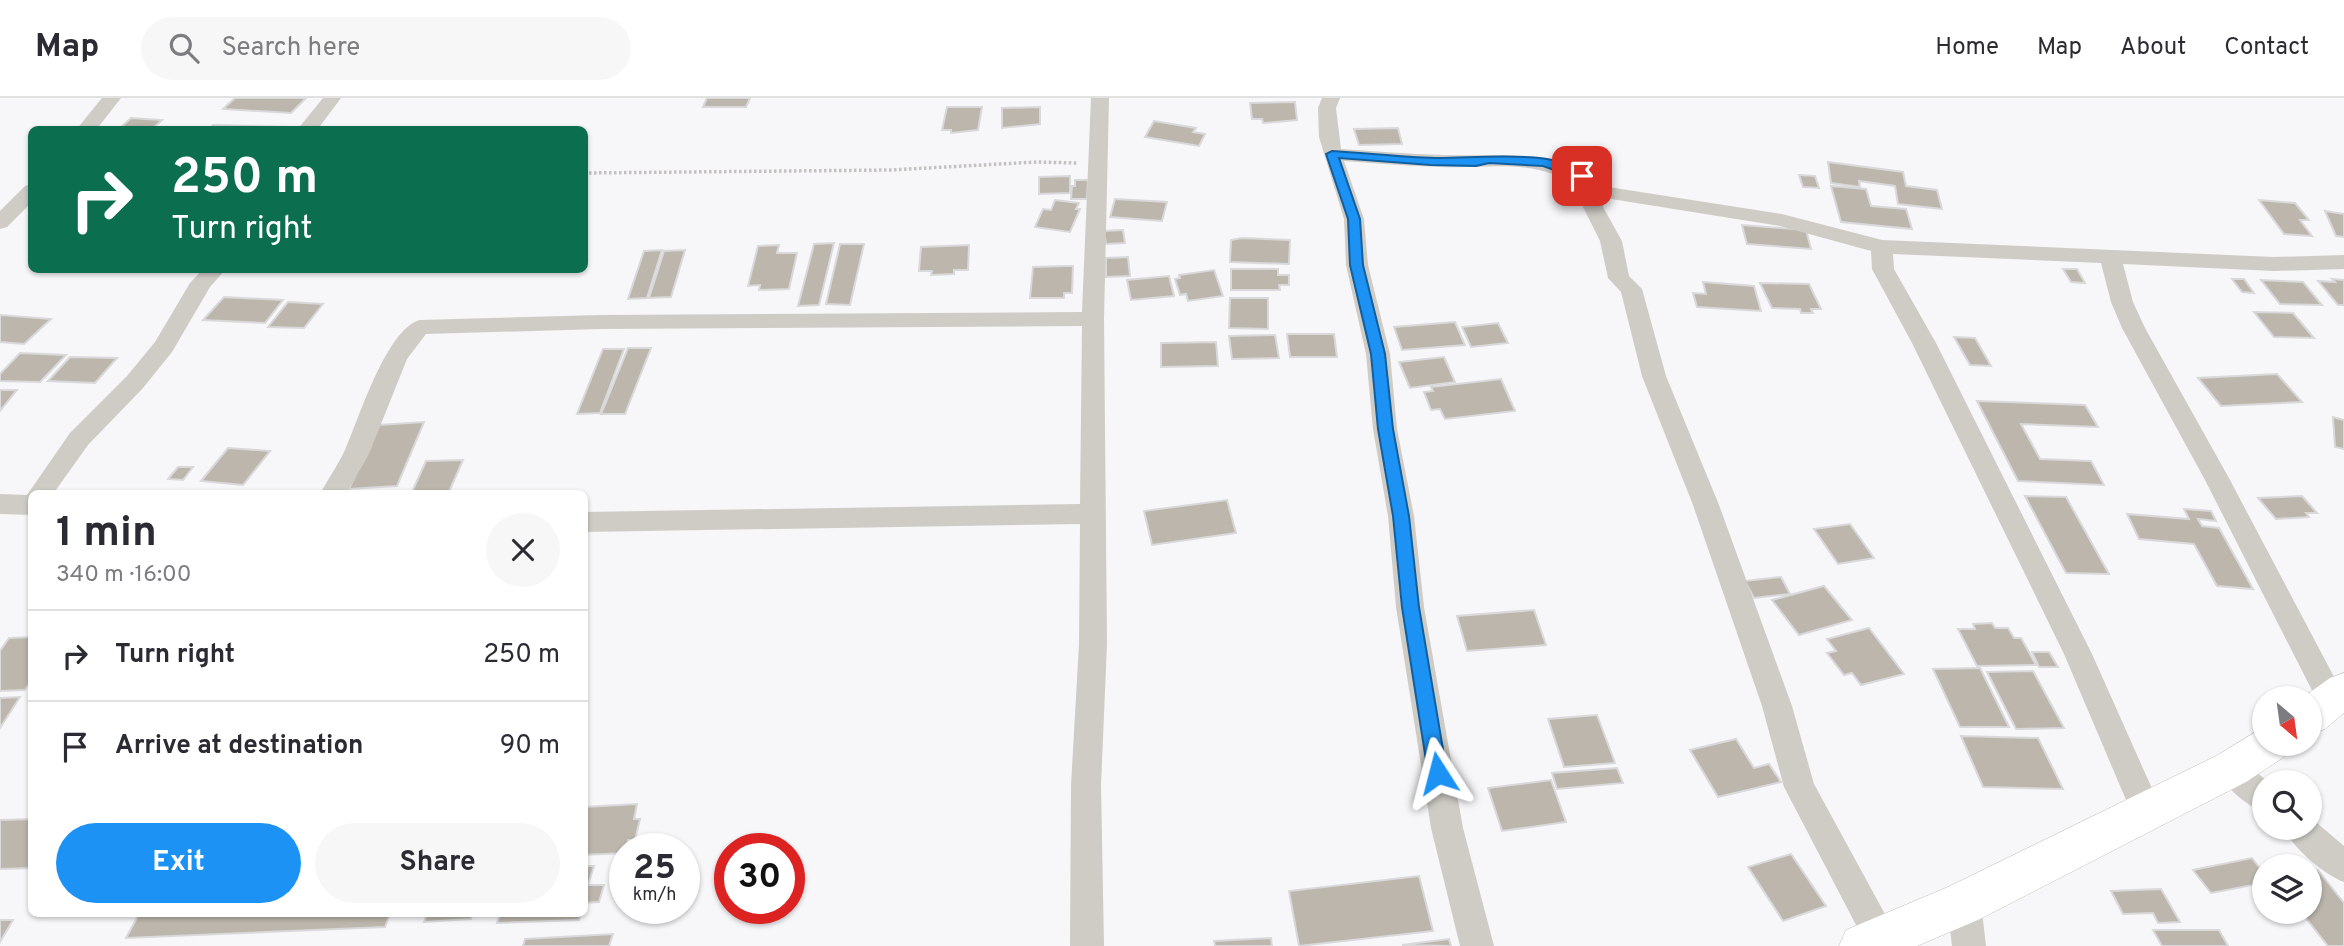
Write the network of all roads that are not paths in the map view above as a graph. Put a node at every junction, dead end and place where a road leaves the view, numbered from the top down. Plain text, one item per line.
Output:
1 (112, 98) edge
2 (332, 98) edge
3 (1100, 98) edge
4 (1331, 98) edge
5 (88, 126) edge
6 (310, 126) edge
7 (1332, 154) junction
8 (1595, 191) junction
9 (28, 194) edge
10 (0, 223) edge
11 (1882, 247) junction
12 (2111, 257) junction
13 (2344, 262) edge
14 (211, 273) edge
15 (1093, 318) junction
16 (41, 490) edge
17 (335, 490) edge
18 (28, 501) edge
19 (0, 504) edge
20 (1093, 514) junction
21 (588, 522) edge
22 (2329, 702) edge
23 (2252, 755) edge
24 (2231, 769) junction
25 (2252, 787) edge
26 (2146, 811) junction
27 (2314, 840) edge
28 (2344, 867) edge
29 (1964, 903) junction
30 (1872, 942) edge
31 (1087, 946) edge
32 (1477, 946) edge
33 (1969, 946) edge

1 - 5 street
2 - 6 street
3 - 15 street
4 - 7 street
7 - 8 street
7 - 32 street
8 - 11 street
8 - 30 street
9 - 10 street
11 - 12 street
11 - 26 street
12 - 13 street
12 - 22 street
14 - 16 street
15 - 17 street
15 - 20 street
18 - 19 street
20 - 21 street
20 - 31 street
23 - 24 street
24 - 25 street
24 - 26 street
26 - 29 street
27 - 28 street
29 - 30 street
29 - 33 street

